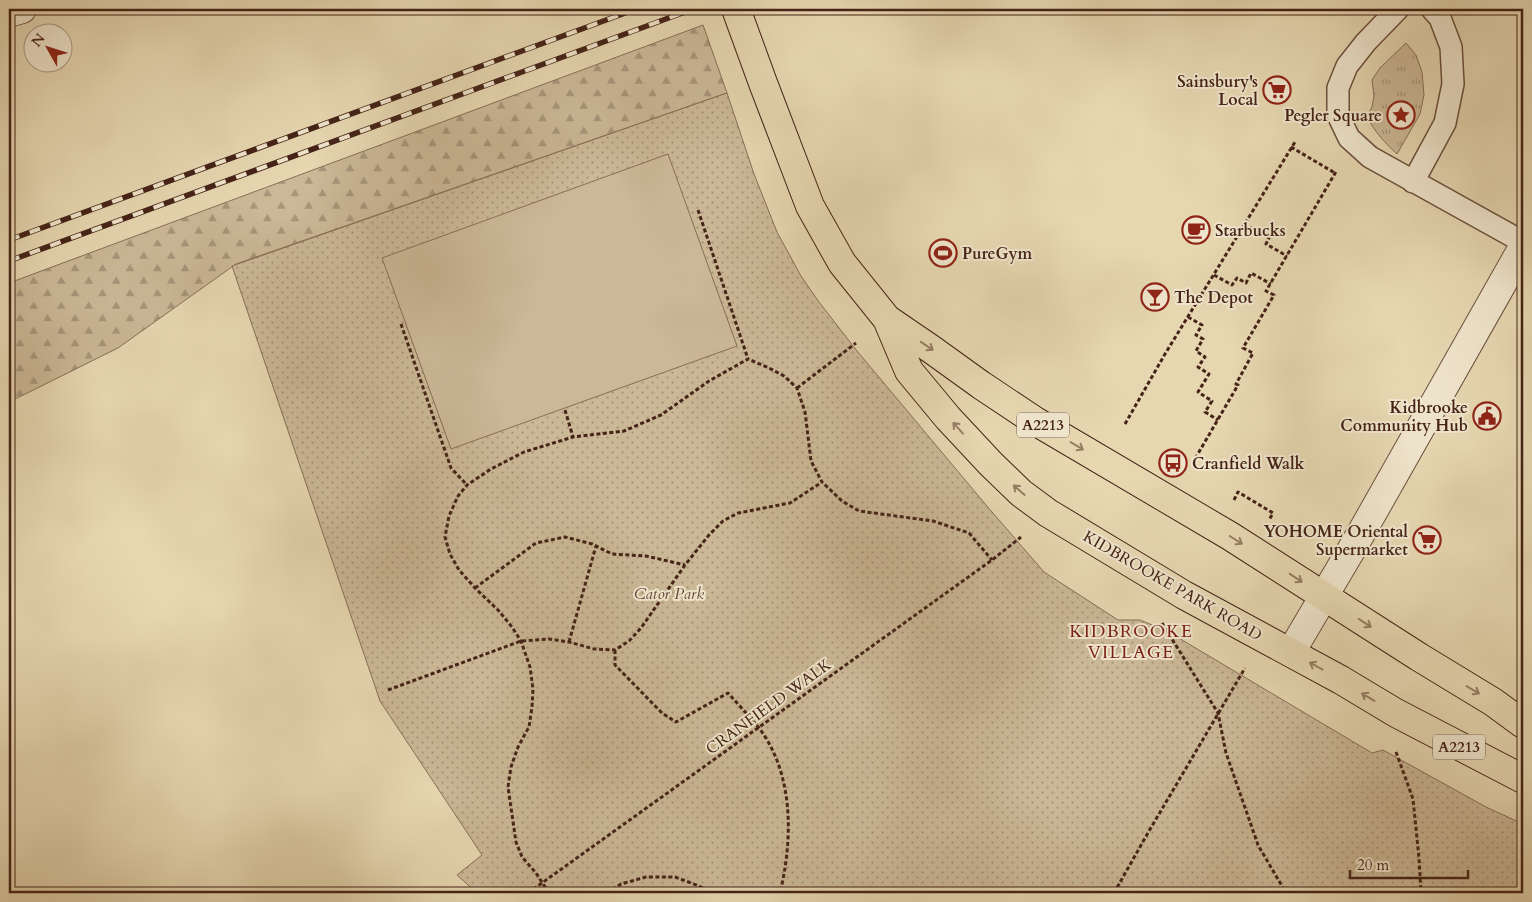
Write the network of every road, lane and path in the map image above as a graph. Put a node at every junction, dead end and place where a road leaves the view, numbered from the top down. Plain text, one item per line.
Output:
1 (22, 9) edge
2 (736, 9) edge
3 (1398, 9) edge
4 (1432, 9) edge
5 (9, 13) edge
6 (1294, 142) dead end
7 (1291, 147) junction
8 (1339, 167) dead end
9 (1335, 174) junction
10 (1413, 182) junction
11 (698, 210) dead end
12 (1244, 224) junction
13 (1523, 242) edge
14 (1523, 247) edge
15 (1287, 256) junction
16 (1214, 274) junction
17 (1270, 284) junction
18 (1188, 317) junction
19 (887, 319) junction
20 (401, 324) dead end
21 (856, 343) dead end
22 (748, 359) junction
23 (797, 388) junction
24 (565, 410) dead end
25 (1218, 420) junction
26 (1125, 424) dead end
27 (573, 437) junction
28 (1192, 464) dead end
29 (822, 482) junction
30 (467, 485) junction
31 (1238, 492) dead end
32 (1272, 513) dead end
33 (1020, 537) dead end
34 (596, 546) junction
35 (992, 560) junction
36 (685, 565) junction
37 (475, 588) junction
38 (1324, 597) junction
39 (1162, 623) dead end
40 (521, 641) junction
41 (569, 642) junction
42 (615, 650) junction
43 (1291, 652) junction
44 (1245, 668) dead end
45 (388, 690) dead end
46 (1218, 713) junction
47 (1523, 724) edge
48 (759, 728) junction
49 (1395, 750) dead end
50 (1523, 779) edge
51 (542, 884) junction
52 (528, 893) edge
53 (549, 893) edge
54 (608, 893) edge
55 (712, 893) edge
56 (780, 893) edge
57 (1114, 893) edge
58 (1286, 893) edge
59 (1421, 893) edge

1 - 5 street
2 - 19 highway, KIDBROOKE PARK ROAD / A2213
3 - 10 lane
4 - 10 lane
6 - 7 path
7 - 9 path
7 - 12 path
8 - 9 path
9 - 15 path
10 - 13 lane
11 - 22 path
12 - 15 path
12 - 16 path
14 - 38 street
15 - 17 path
16 - 17 path
16 - 18 path
17 - 25 path
18 - 25 path
18 - 26 path
19 -> 38 highway, KIDBROOKE PARK ROAD / A2213
43 -> 19 highway, KIDBROOKE PARK ROAD / A2213
20 - 30 path
21 - 23 path
22 - 23 path
22 - 27 path
23 - 29 path
24 - 27 path
25 - 28 path
27 - 30 path
29 - 35 path
29 - 36 path
30 - 37 path
31 - 32 path
33 - 35 path, CRANFIELD WALK
34 - 36 path
34 - 37 path
34 - 41 path
35 - 48 path, CRANFIELD WALK
36 - 42 path
37 - 40 path
38 - 43 street
38 -> 47 highway, KIDBROOKE PARK ROAD / A2213
39 - 46 path
40 - 41 path
40 - 45 path
40 - 51 path
41 - 42 path
42 - 48 path
50 -> 43 highway, KIDBROOKE PARK ROAD / A2213
44 - 46 path
46 - 57 path
46 - 58 path
48 - 51 path, CRANFIELD WALK
48 - 56 path
49 - 59 path
51 - 52 path, CRANFIELD WALK
51 - 53 path
54 - 55 path

